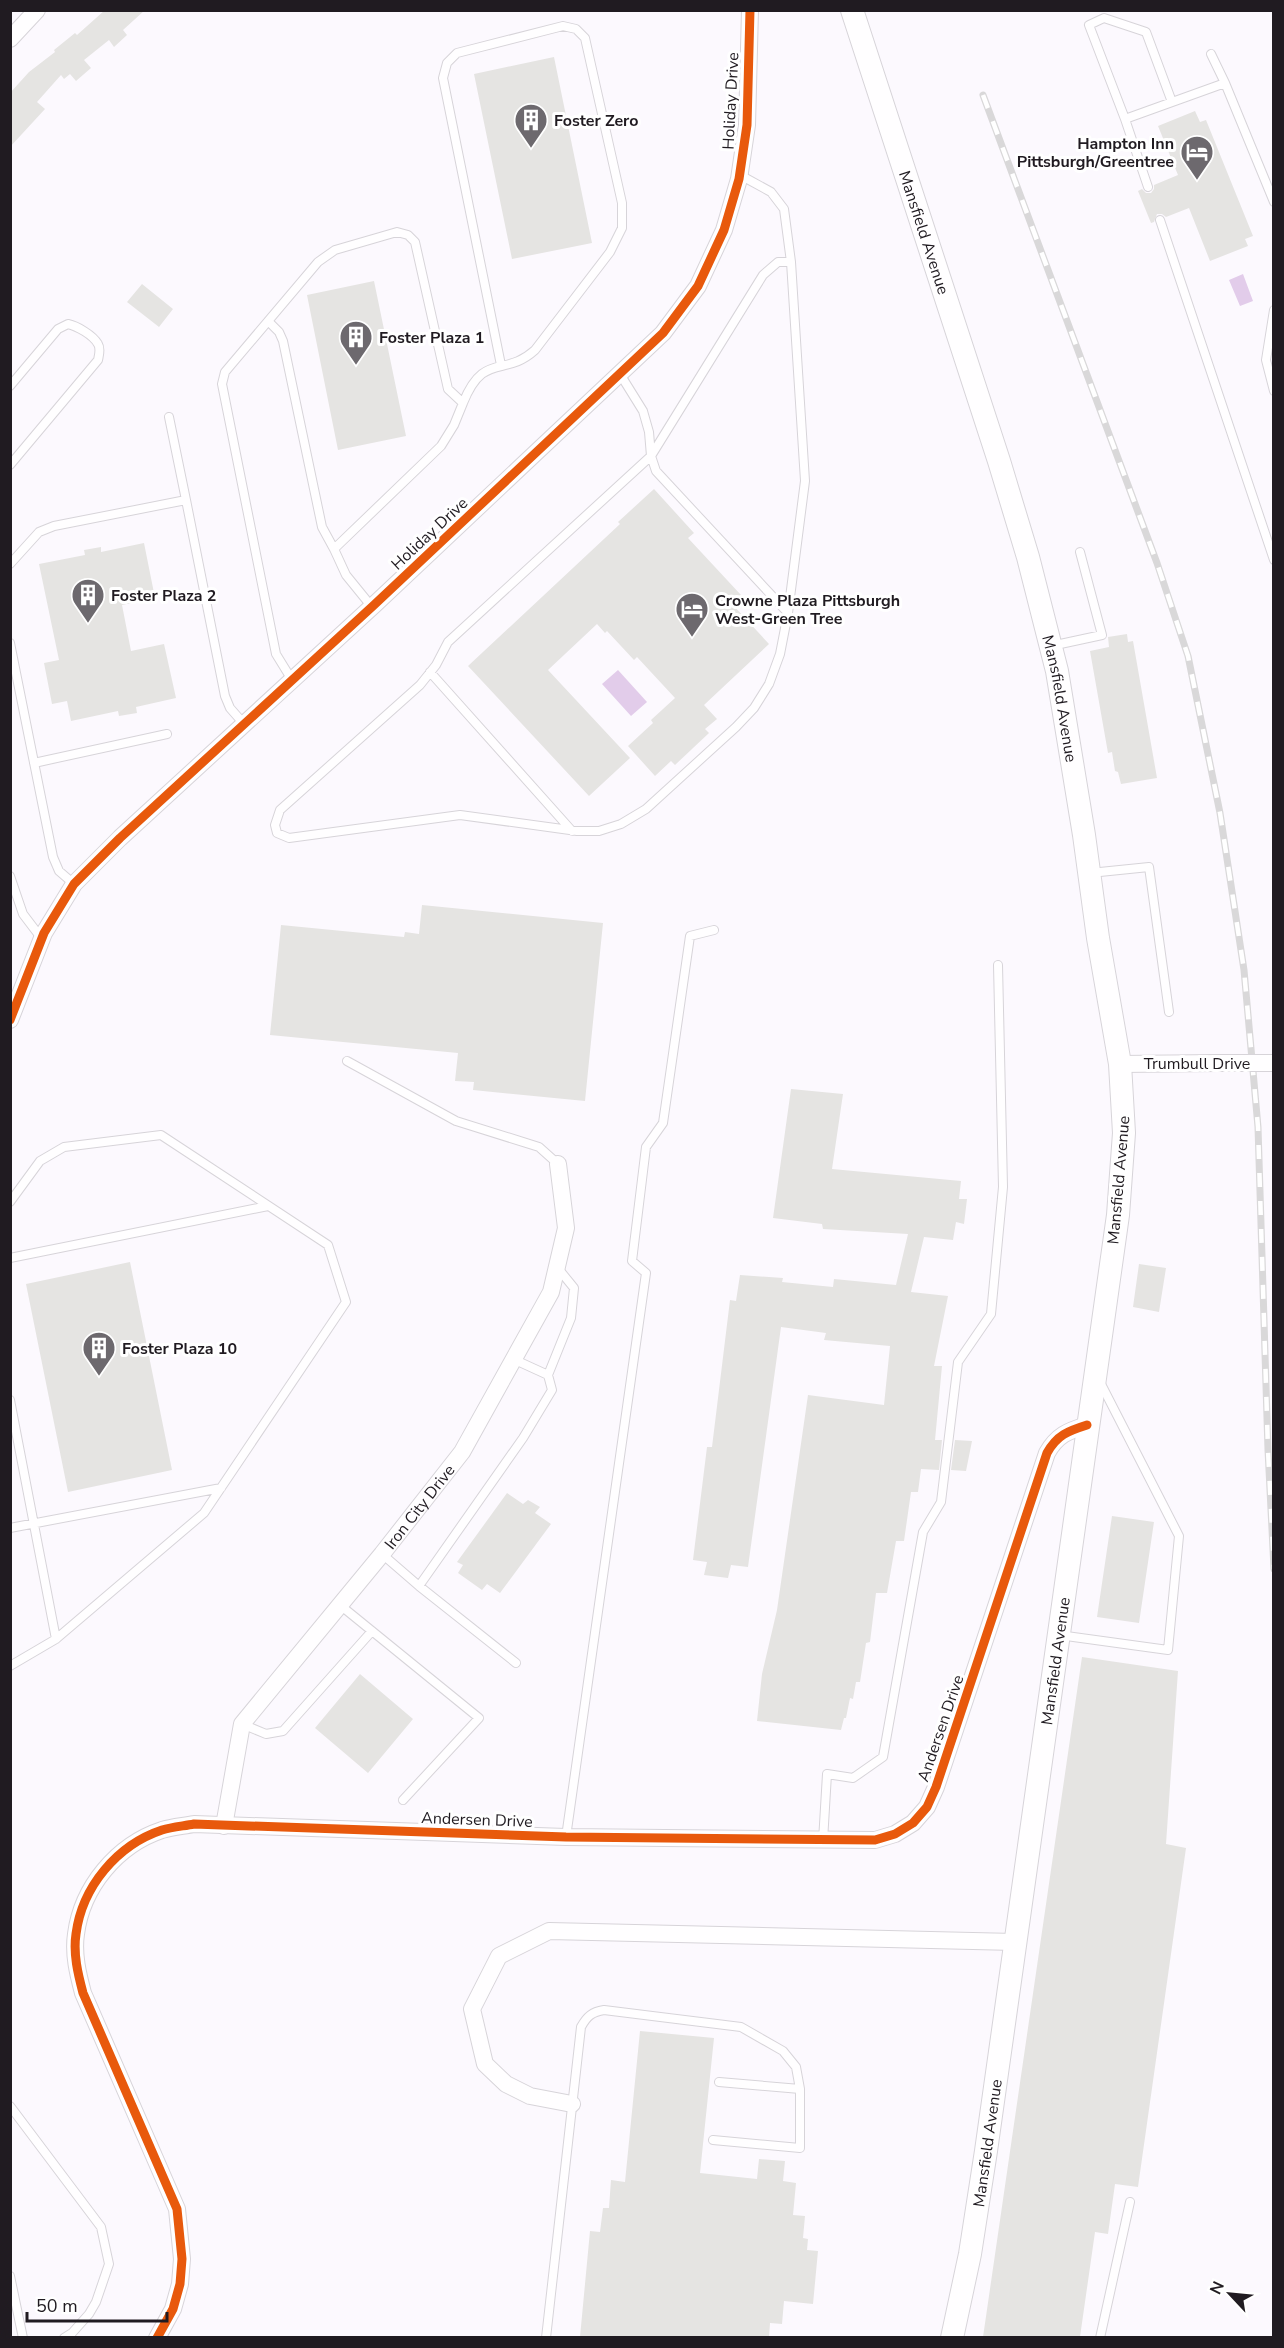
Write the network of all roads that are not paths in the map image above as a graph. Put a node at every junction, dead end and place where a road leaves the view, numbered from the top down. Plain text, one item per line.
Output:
1 (37, 10) edge
2 (750, 10) edge
3 (852, 10) edge
4 (10, 39) edge
5 (1211, 54) dead end
6 (1225, 83) junction
7 (1172, 102) junction
8 (1125, 119) junction
9 (740, 175) junction
10 (1148, 187) dead end
11 (1274, 202) edge
12 (1160, 219) dead end
13 (791, 262) junction
14 (1274, 310) edge
15 (268, 321) junction
16 (501, 365) junction
17 (620, 374) junction
18 (10, 386) edge
19 (1274, 391) edge
20 (463, 403) junction
21 (169, 417) dead end
22 (651, 456) junction
23 (10, 465) edge
24 (186, 500) junction
25 (334, 549) junction
26 (1080, 552) dead end
27 (1274, 560) edge
28 (10, 564) edge
29 (372, 607) junction
30 (788, 613) junction
31 (10, 644) edge
32 (1051, 646) junction
33 (430, 672) junction
34 (292, 680) junction
35 (244, 724) junction
36 (166, 734) dead end
37 (34, 763) junction
38 (572, 831) junction
39 (1089, 873) junction
40 (10, 876) edge
41 (74, 884) junction
42 (714, 930) dead end
43 (42, 939) junction
44 (998, 965) dead end
45 (1169, 1012) dead end
46 (10, 1020) edge
47 (347, 1061) dead end
48 (1274, 1063) edge
49 (1120, 1064) junction
50 (558, 1164) joint
51 (10, 1202) edge
52 (268, 1206) junction
53 (10, 1258) edge
54 (556, 1267) junction
55 (513, 1359) junction
56 (1095, 1372) junction
57 (548, 1375) junction
58 (10, 1400) edge
59 (13, 1419) edge
60 (1087, 1425) junction
61 (221, 1488) junction
62 (34, 1525) junction
63 (10, 1528) edge
64 (382, 1554) junction
65 (419, 1586) junction
66 (340, 1605) junction
67 (372, 1630) junction
68 (1058, 1635) junction
69 (56, 1639) junction
70 (516, 1663) dead end
71 (10, 1666) edge
72 (242, 1724) junction
73 (404, 1800) dead end
74 (224, 1826) junction
75 (566, 1837) junction
76 (823, 1841) junction
77 (1015, 1942) junction
78 (719, 2082) dead end
79 (801, 2089) junction
80 (572, 2104) junction
81 (10, 2106) edge
82 (713, 2140) dead end
83 (1130, 2202) dead end
84 (10, 2276) edge
85 (23, 2337) edge
86 (64, 2337) edge
87 (157, 2337) edge
88 (546, 2337) edge
89 (952, 2337) edge
90 (1100, 2337) edge

1 - 4 street
2 - 9 street, Holiday Drive
3 - 32 main road, Mansfield Avenue
5 - 6 lane
6 - 7 lane
6 - 11 lane
7 - 8 lane
7 - 8 lane
8 - 10 lane
9 - 13 lane
9 - 17 street, Holiday Drive
12 - 27 lane
13 - 22 lane
13 - 30 lane
14 - 19 lane
15 - 20 lane
15 - 25 lane
15 - 34 lane
16 - 16 lane
16 - 20 lane
17 - 22 lane
17 - 29 street, Holiday Drive
18 - 23 lane
20 - 25 lane
21 - 24 lane
22 - 30 lane
22 - 33 lane
24 - 28 lane
24 - 35 lane
25 - 29 lane
26 - 32 lane
29 - 34 street, Holiday Drive
30 - 38 lane
31 - 37 lane
32 - 39 main road, Mansfield Avenue
33 - 38 lane
33 - 38 lane
34 - 35 street, Holiday Drive
35 - 41 street, Holiday Drive
36 - 37 lane
37 - 41 lane
39 - 45 lane
39 - 49 main road, Mansfield Avenue
40 - 43 lane
41 - 43 street, Holiday Drive
42 - 75 lane
43 - 46 street, Holiday Drive
44 - 76 lane
47 - 50 lane
48 - 49 street, Trumbull Drive, bridge
49 - 56 main road, Mansfield Avenue
50 - 54 street, Iron City Drive
51 - 52 lane
52 - 53 lane
52 - 61 lane
54 - 55 street, Iron City Drive
54 - 57 lane
55 - 57 lane
55 - 64 street, Iron City Drive
56 - 60 main road, Mansfield Avenue
56 - 68 lane
57 - 65 lane
58 - 59 lane
59 - 62 lane
60 - 68 main road, Mansfield Avenue
60 - 76 street, Andersen Drive
61 - 62 lane
61 - 69 lane
62 - 63 lane
62 - 69 lane
64 - 65 lane
64 - 66 street, Iron City Drive
65 - 70 lane
66 - 67 lane
66 - 72 street, Iron City Drive
67 - 72 lane
67 - 73 lane
68 - 77 main road, Mansfield Avenue
69 - 71 lane
72 - 74 street, Iron City Drive
74 - 75 street, Andersen Drive
74 - 87 street, Andersen Drive
75 - 76 street, Andersen Drive
77 - 80 street
77 - 89 main road, Mansfield Avenue
78 - 79 lane
79 - 80 lane
79 - 82 lane
80 - 88 lane
81 - 86 lane
83 - 90 lane
84 - 85 lane

